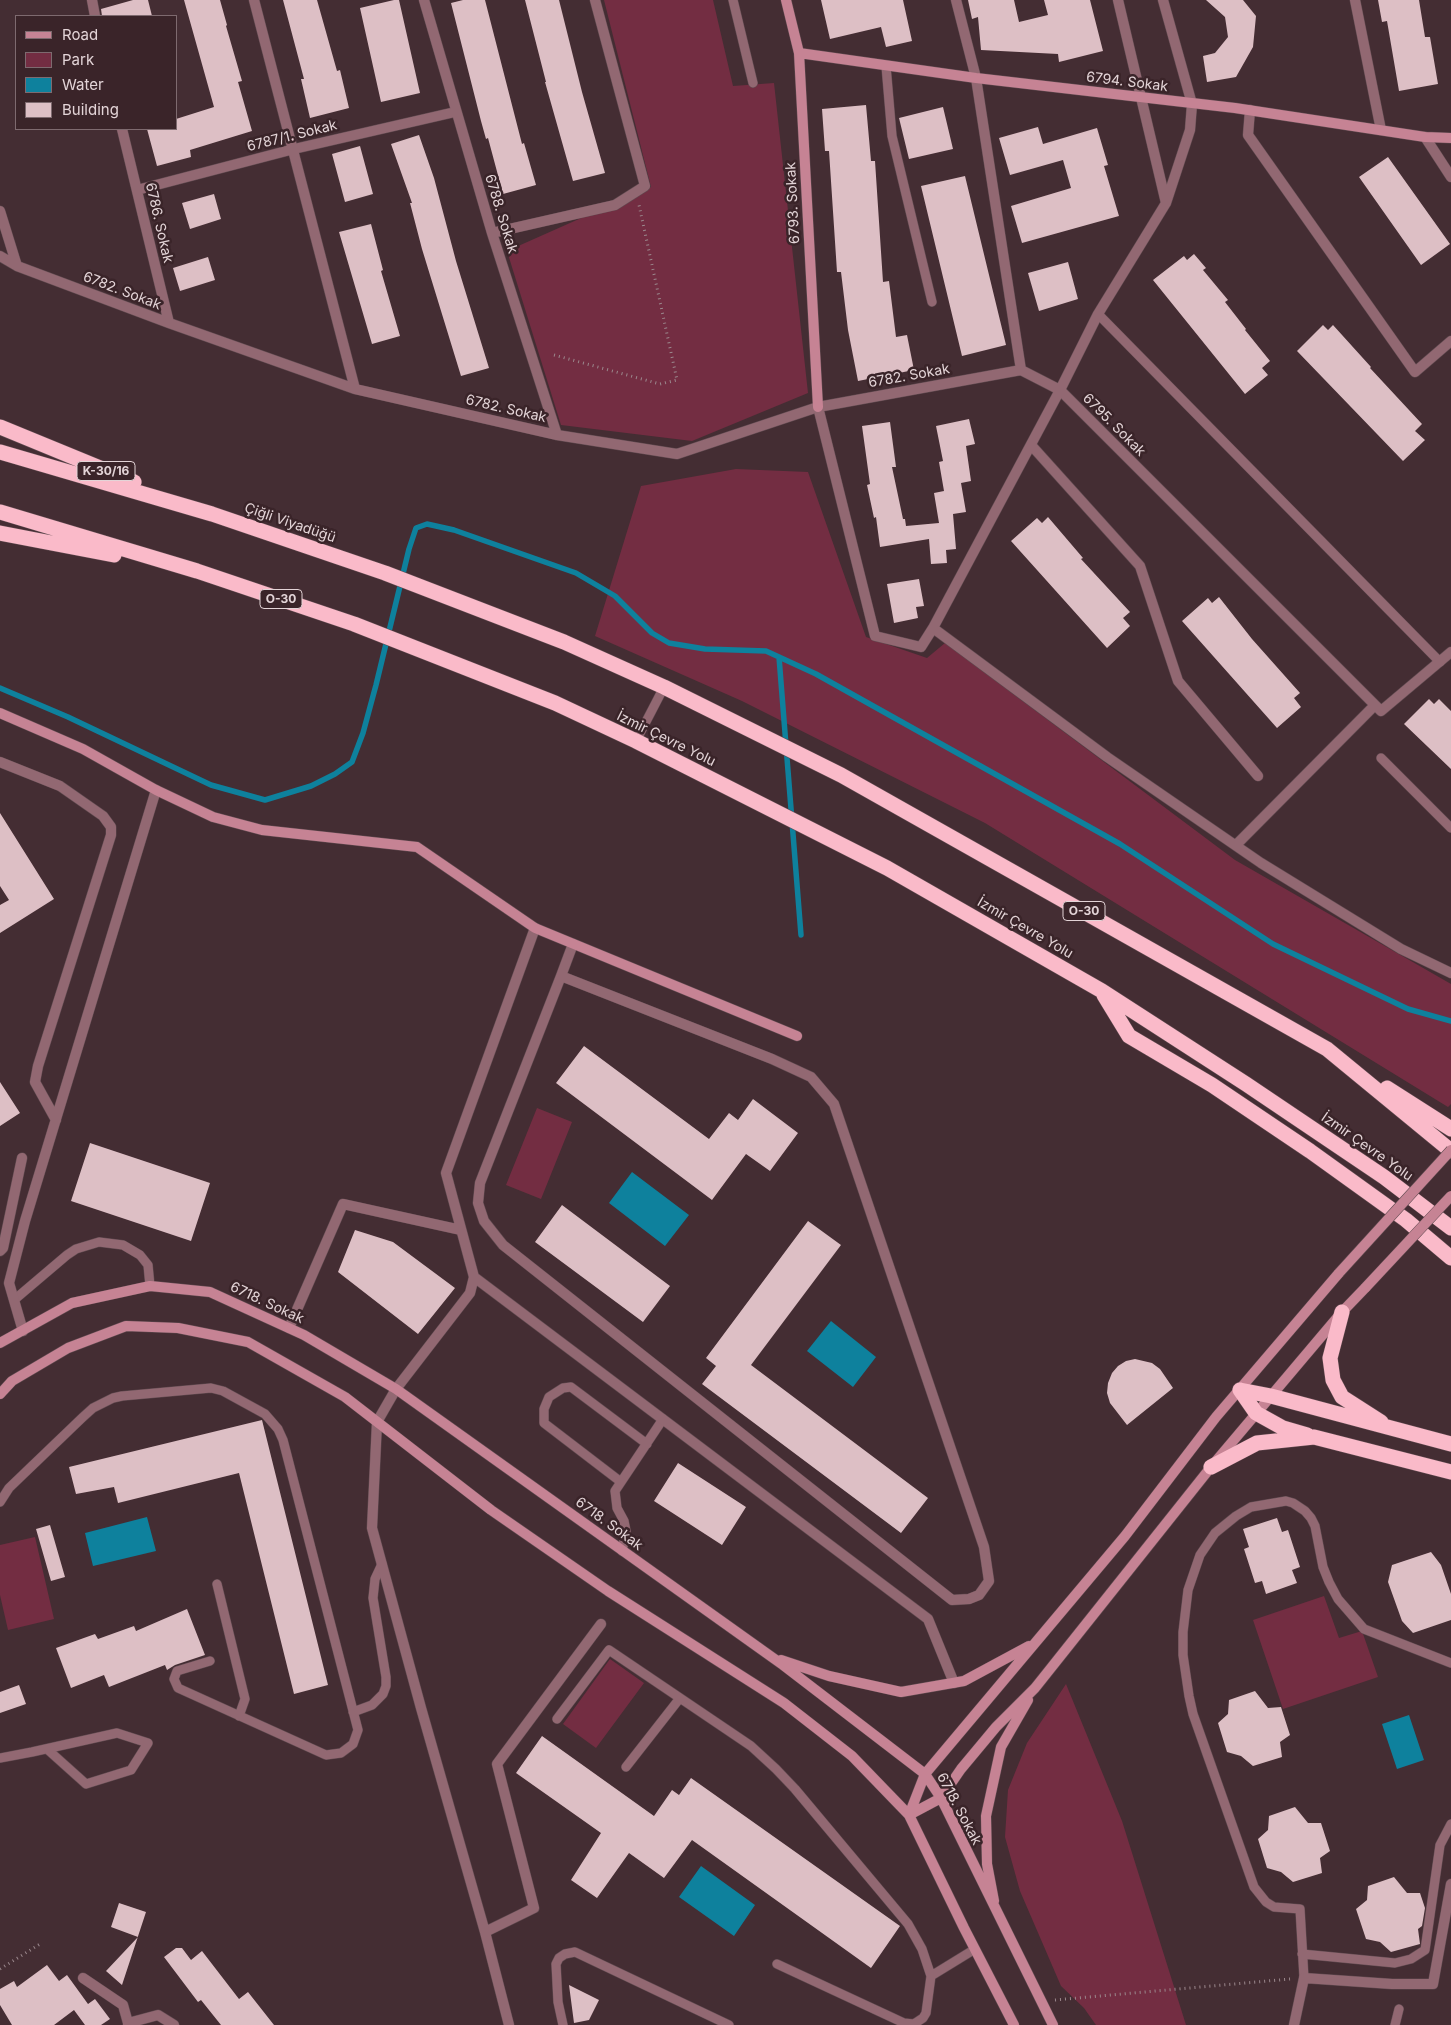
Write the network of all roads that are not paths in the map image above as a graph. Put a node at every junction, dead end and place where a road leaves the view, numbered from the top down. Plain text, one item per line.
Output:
1 (92, 0) edge
2 (254, 0) edge
3 (424, 0) edge
4 (595, 0) edge
5 (734, 0) edge
6 (786, 0) edge
7 (956, 0) edge
8 (1118, 0) edge
9 (1163, 0) edge
10 (1354, 0) edge
11 (95, 15) edge
12 (799, 53) junction
13 (886, 66) junction
14 (976, 78) junction
15 (753, 83) dead end
16 (1141, 97) junction
17 (1192, 104) junction
18 (1250, 110) junction
19 (455, 112) junction
20 (122, 130) edge
21 (1381, 130) junction
22 (1425, 138) junction
23 (1451, 138) edge
24 (294, 149) junction
25 (1451, 176) edge
26 (137, 190) junction
27 (1166, 204) junction
28 (0, 211) edge
29 (492, 233) junction
30 (0, 256) edge
31 (17, 266) junction
32 (932, 302) dead end
33 (1098, 314) junction
34 (169, 323) junction
35 (1451, 340) edge
36 (1021, 370) junction
37 (355, 389) junction
38 (1060, 390) junction
39 (818, 407) junction
40 (0, 427) edge
41 (557, 435) junction
42 (1031, 445) junction
43 (0, 452) edge
44 (0, 512) edge
45 (212, 514) junction
46 (0, 533) edge
47 (197, 571) junction
48 (933, 628) junction
49 (1451, 652) edge
50 (1440, 662) junction
51 (664, 687) junction
52 (1375, 705) junction
53 (0, 712) edge
54 (636, 741) junction
55 (1381, 758) dead end
56 (0, 762) edge
57 (1258, 776) dead end
58 (156, 790) junction
59 (1451, 828) edge
60 (1236, 846) junction
61 (535, 928) junction
62 (573, 944) junction
63 (1451, 973) edge
64 (561, 976) junction
65 (1102, 991) junction
66 (797, 1036) dead end
67 (1327, 1049) junction
68 (56, 1120) junction
69 (1451, 1129) edge
70 (1451, 1151) edge
71 (22, 1158) dead end
72 (1451, 1196) edge
73 (1451, 1228) edge
74 (461, 1230) junction
75 (0, 1251) edge
76 (1451, 1258) edge
77 (474, 1277) junction
78 (150, 1286) junction
79 (14, 1300) junction
80 (1342, 1312) junction
81 (289, 1328) junction
82 (23, 1331) junction
83 (0, 1343) edge
84 (396, 1389) junction
85 (1240, 1390) junction
86 (0, 1394) edge
87 (1271, 1396) junction
88 (1256, 1414) junction
89 (663, 1419) junction
90 (377, 1422) junction
91 (1392, 1429) junction
92 (1314, 1437) junction
93 (647, 1444) junction
94 (1451, 1444) edge
95 (1211, 1467) junction
96 (1451, 1472) edge
97 (621, 1482) junction
98 (0, 1502) edge
99 (622, 1551) junction
100 (382, 1564) junction
101 (217, 1584) dead end
102 (601, 1624) dead end
103 (1034, 1643) junction
104 (768, 1655) junction
105 (210, 1661) dead end
106 (1451, 1663) edge
107 (954, 1683) junction
108 (1034, 1688) junction
109 (680, 1698) junction
110 (353, 1712) junction
111 (239, 1716) junction
112 (557, 1720) dead end
113 (47, 1749) junction
114 (0, 1758) edge
115 (626, 1767) dead end
116 (925, 1774) junction
117 (941, 1798) junction
118 (909, 1815) junction
119 (1451, 1824) edge
120 (1451, 1884) edge
121 (996, 1912) junction
122 (485, 1932) junction
123 (975, 1949) junction
124 (1302, 1954) junction
125 (777, 1964) dead end
126 (931, 1976) junction
127 (83, 1978) dead end
128 (1304, 1978) junction
129 (1399, 2009) dead end
130 (128, 2024) edge
131 (174, 2025) edge
132 (509, 2025) edge
133 (563, 2025) edge
134 (729, 2025) edge
135 (1014, 2025) edge
136 (1053, 2025) edge
137 (1294, 2025) edge
138 (1395, 2025) edge

1 - 11 street
2 - 24 street
3 - 19 street, 6788. Sokak
4 - 29 street
5 - 15 lane
6 - 12 street, 6793. Sokak
7 - 14 street
8 - 16 street
9 - 17 street
10 - 21 street
12 - 13 street, 6794. Sokak
12 - 39 street, 6793. Sokak
13 - 14 street, 6794. Sokak
13 - 32 lane
14 - 16 street, 6794. Sokak
14 - 36 street
16 - 17 street, 6794. Sokak
16 - 27 street
17 - 18 street, 6794. Sokak
17 - 27 street
18 - 21 street, 6794. Sokak
18 - 35 street
19 - 24 street, 6787/1. Sokak
19 - 29 street, 6788. Sokak
20 - 26 street, 6786. Sokak
21 - 22 street, 6794. Sokak
22 - 23 street, 6794. Sokak
22 - 25 street
24 - 26 street, 6787/1. Sokak
24 - 37 street
26 - 34 street, 6786. Sokak
27 - 33 street
28 - 31 street
29 - 41 street, 6788. Sokak
30 - 31 street, 6782. Sokak
31 - 34 street, 6782. Sokak
33 - 38 street
33 - 50 lane
34 - 37 street, 6782. Sokak
36 - 38 street, 6795. Sokak
36 - 39 street, 6782. Sokak
37 - 41 street, 6782. Sokak
38 - 42 street
38 - 52 street, 6795. Sokak
39 - 41 street, 6782. Sokak
39 - 48 street
40 - 45 highway, K-30/16
42 - 48 street
42 - 57 street
43 - 45 highway, Çiğli Viyadüğü / O-30
44 - 47 highway, O-30
45 - 51 highway, Çiğli Viyadüğü / O-30
46 - 47 highway
47 - 54 highway, İzmir Çevre Yolu / O-30
48 - 60 street
49 - 50 street
50 - 52 street
51 - 54 lane
51 - 67 highway, O-30
52 - 60 street
53 - 58 street
54 - 65 highway, İzmir Çevre Yolu / O-30
55 - 59 lane
56 - 68 street
58 - 61 street
58 - 68 street
60 - 63 street
61 - 62 street
61 - 74 street
62 - 64 street
62 - 66 street
64 - 64 street
65 - 73 highway, İzmir Çevre Yolu / O-30
65 - 76 highway
67 - 69 highway
67 - 70 highway, O-30
68 - 79 street
70 - 85 street, bridge
71 - 75 street
72 - 80 street, bridge
74 - 77 street
74 - 81 street
77 - 84 street
77 - 89 street
78 - 79 lane
78 - 81 street, 6718. Sokak
78 - 82 street, 6718. Sokak
79 - 82 street
80 - 87 street
80 - 91 highway
81 - 84 street, 6718. Sokak
82 - 83 street, 6718. Sokak
84 - 90 street
84 - 99 street, 6718. Sokak
85 - 87 highway
85 - 88 highway
85 - 103 street
86 - 90 street
87 - 88 street
87 - 91 highway
88 - 92 highway
88 - 95 street
89 - 93 lane
89 - 107 street
90 - 100 street
90 - 118 street
91 - 94 highway
92 - 95 highway
92 - 96 highway
93 - 97 lane
93 - 97 lane
95 - 108 street
97 - 99 lane
98 - 110 lane
99 - 104 street, 6718. Sokak
100 - 110 lane
100 - 122 street
101 - 111 lane
102 - 122 street
103 - 107 street
103 - 116 street
104 - 107 street
104 - 116 street, 6718. Sokak
105 - 111 lane
106 - 124 lane
108 - 117 street
108 - 121 street
109 - 112 lane
109 - 115 lane
109 - 126 lane
110 - 111 lane
113 - 113 lane
113 - 114 lane
116 - 117 street, 6718. Sokak
116 - 118 street
117 - 118 street
117 - 121 street, 6718. Sokak
118 - 123 street
119 - 124 lane
120 - 128 street
121 - 136 street, 6718. Sokak
122 - 132 street
123 - 126 lane
123 - 135 street
124 - 128 lane
125 - 126 lane
127 - 130 street
128 - 137 street
129 - 138 lane
130 - 131 street
133 - 134 lane

